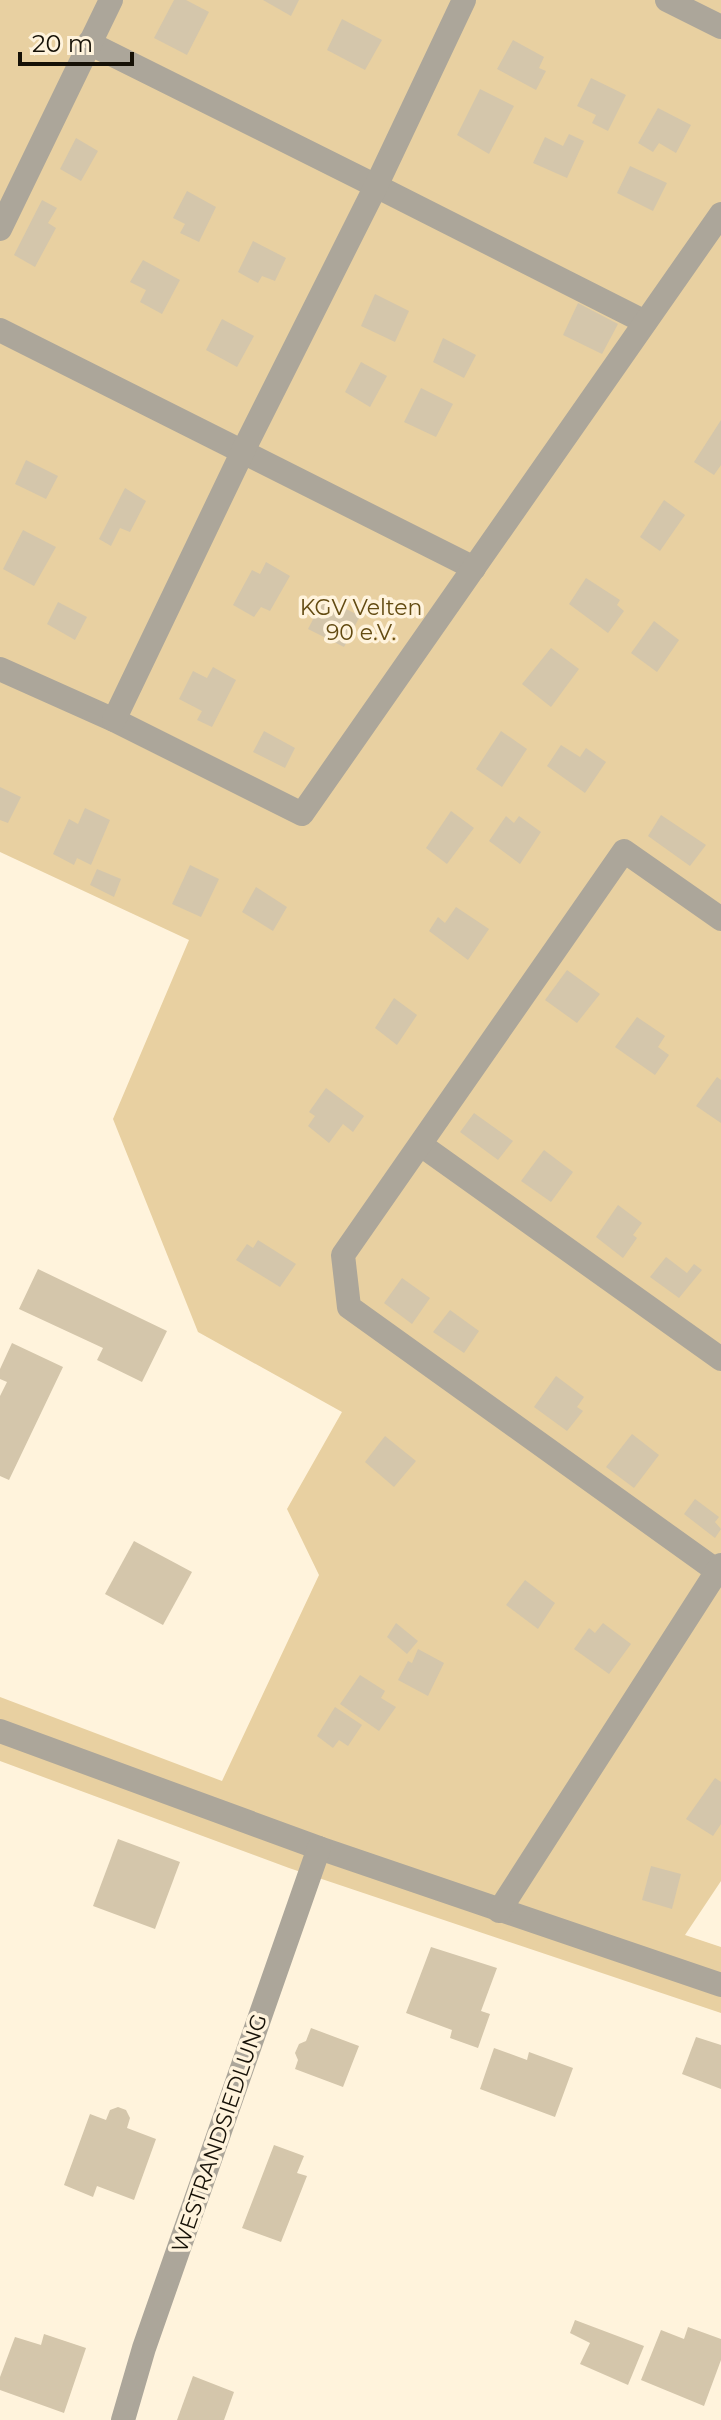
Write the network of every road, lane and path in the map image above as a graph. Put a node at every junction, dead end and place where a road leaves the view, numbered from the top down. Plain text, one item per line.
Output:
1 (111, 0) edge
2 (464, 0) edge
3 (667, 0) edge
4 (721, 27) edge
5 (89, 43) junction
6 (376, 186) junction
7 (721, 214) edge
8 (0, 229) edge
9 (645, 322) junction
10 (0, 330) edge
11 (243, 451) junction
12 (474, 568) junction
13 (0, 669) edge
14 (114, 720) junction
15 (721, 919) edge
16 (421, 1145) junction
17 (721, 1359) edge
18 (719, 1568) edge
19 (0, 1731) edge
20 (319, 1848) junction
21 (499, 1911) junction
22 (721, 1985) edge
23 (123, 2420) edge

1 - 5 street
2 - 6 street
3 - 4 street
5 - 6 street
5 - 8 street
6 - 9 street
6 - 11 street
7 - 9 street
9 - 12 street
10 - 11 street
11 - 12 street
11 - 14 street
12 - 14 street
13 - 14 street
15 - 16 street
16 - 17 street
16 - 18 street
18 - 21 street
19 - 20 street
20 - 21 street
20 - 23 street, WESTRANDSIEDLUNG
21 - 22 street

